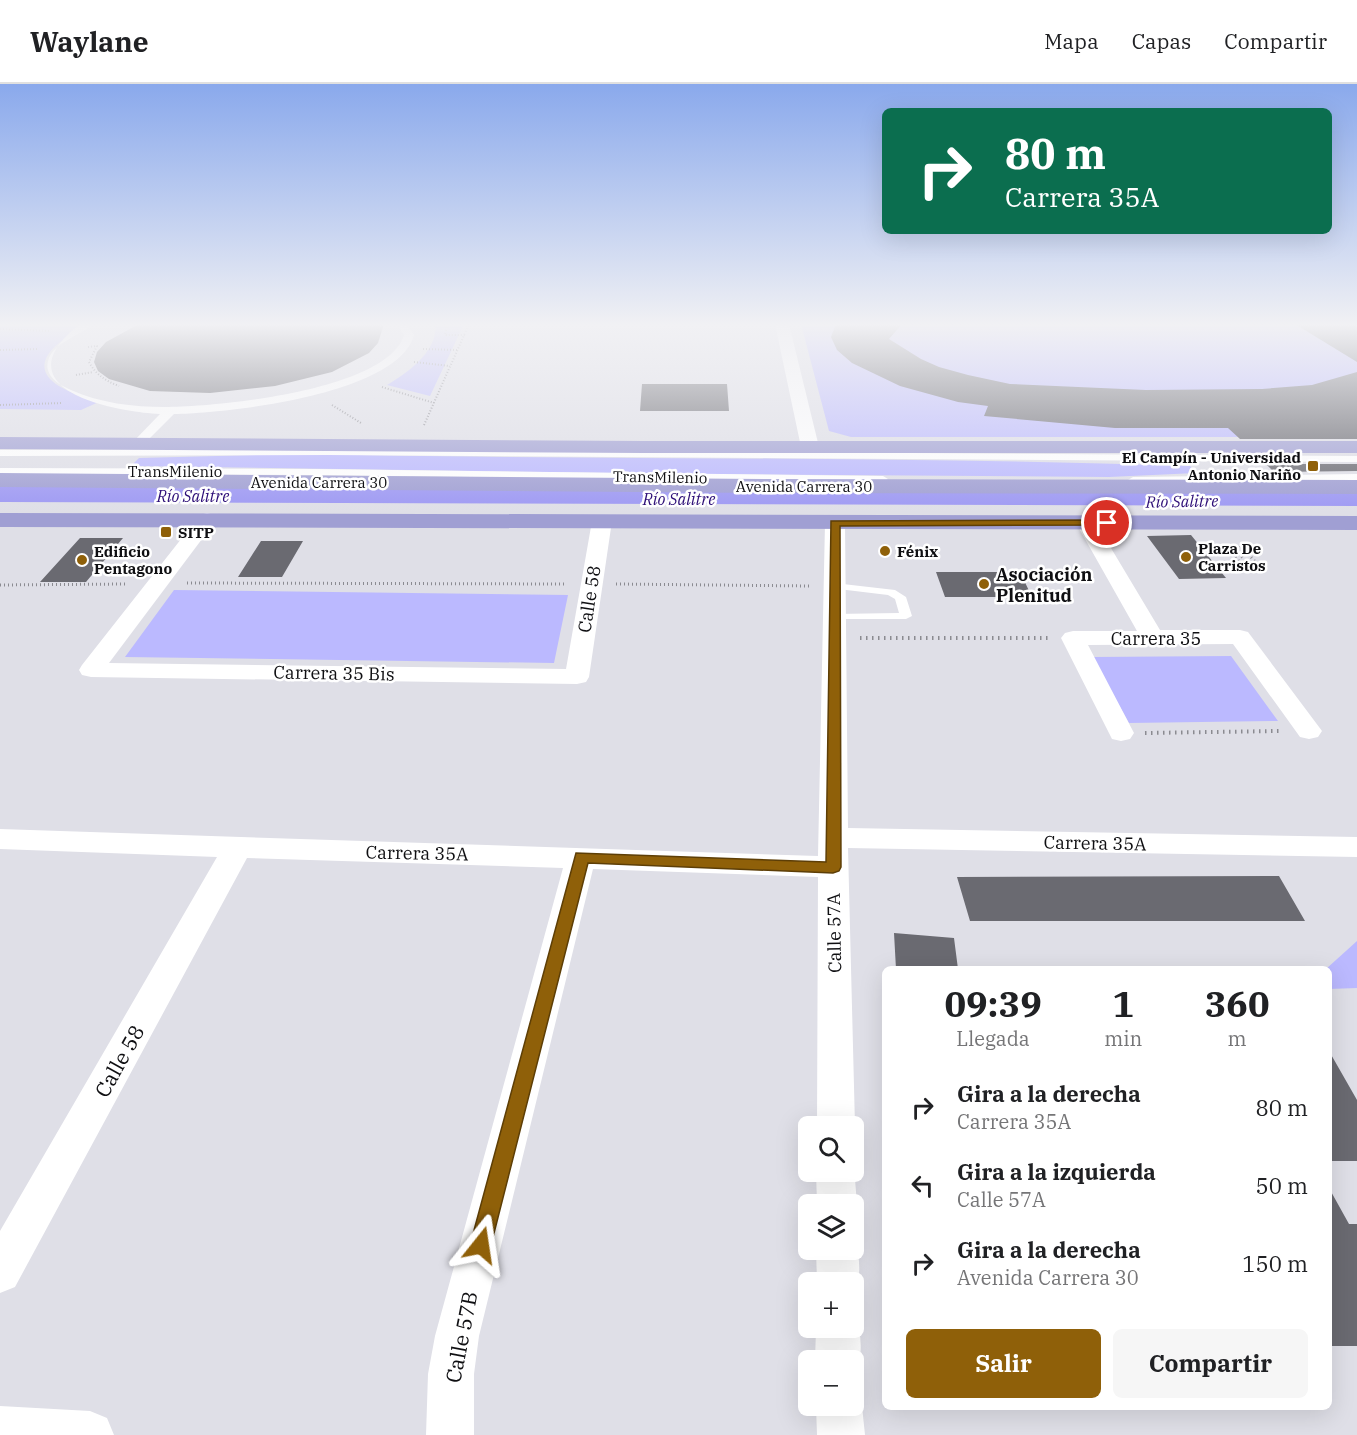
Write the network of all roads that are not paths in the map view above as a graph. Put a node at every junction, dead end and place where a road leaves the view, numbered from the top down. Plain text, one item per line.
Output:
1 (54, 387) edge
2 (325, 387) edge
3 (796, 387) edge
4 (171, 410) junction
5 (0, 443) edge
6 (138, 443) junction
7 (810, 447) junction
8 (1357, 447) edge
9 (0, 453) edge
10 (1357, 459) edge
11 (0, 471) edge
12 (1357, 477) edge
13 (0, 480) edge
14 (1357, 487) edge
15 (207, 519) junction
16 (0, 520) edge
17 (602, 521) junction
18 (1086, 523) junction
19 (1357, 523) edge
20 (835, 524) junction
21 (834, 586) junction
22 (834, 627) junction
23 (1152, 638) junction
24 (577, 677) joint
25 (1309, 731) road end
26 (1120, 734) road end
27 (0, 839) edge
28 (1357, 847) edge
29 (237, 849) junction
30 (833, 853) junction
31 (581, 857) junction
32 (836, 1116) edge
33 (0, 1272) edge
34 (840, 1416) edge
35 (0, 1430) edge
36 (90, 1435) edge
37 (450, 1435) edge
38 (841, 1435) edge

1 - 4 street
2 - 4 street
3 - 7 street
4 - 6 street
5 - 6 highway
6 - 7 highway
7 - 8 highway
9 - 10 lane, TransMilenio
11 - 12 lane, TransMilenio
13 - 14 highway, Avenida Carrera 30
15 - 16 highway
15 - 17 highway
15 - 24 street, Carrera 35 Bis
17 - 20 highway
17 - 24 street, Calle 58
18 - 19 highway
18 - 20 highway
18 - 23 street
20 - 21 street, Calle 57A
21 - 22 street, Calle 57A
21 - 22 lane
22 - 30 street, Calle 57A
23 - 25 street, Carrera 35
23 - 26 street, Carrera 35
27 - 29 street, Carrera 35A
28 - 30 street, Carrera 35A
29 - 31 street, Carrera 35A
29 - 33 street, Calle 58
30 - 31 street, Carrera 35A
30 - 32 street, Calle 57A
31 - 37 street, Calle 57B
34 - 38 street
35 - 36 street

